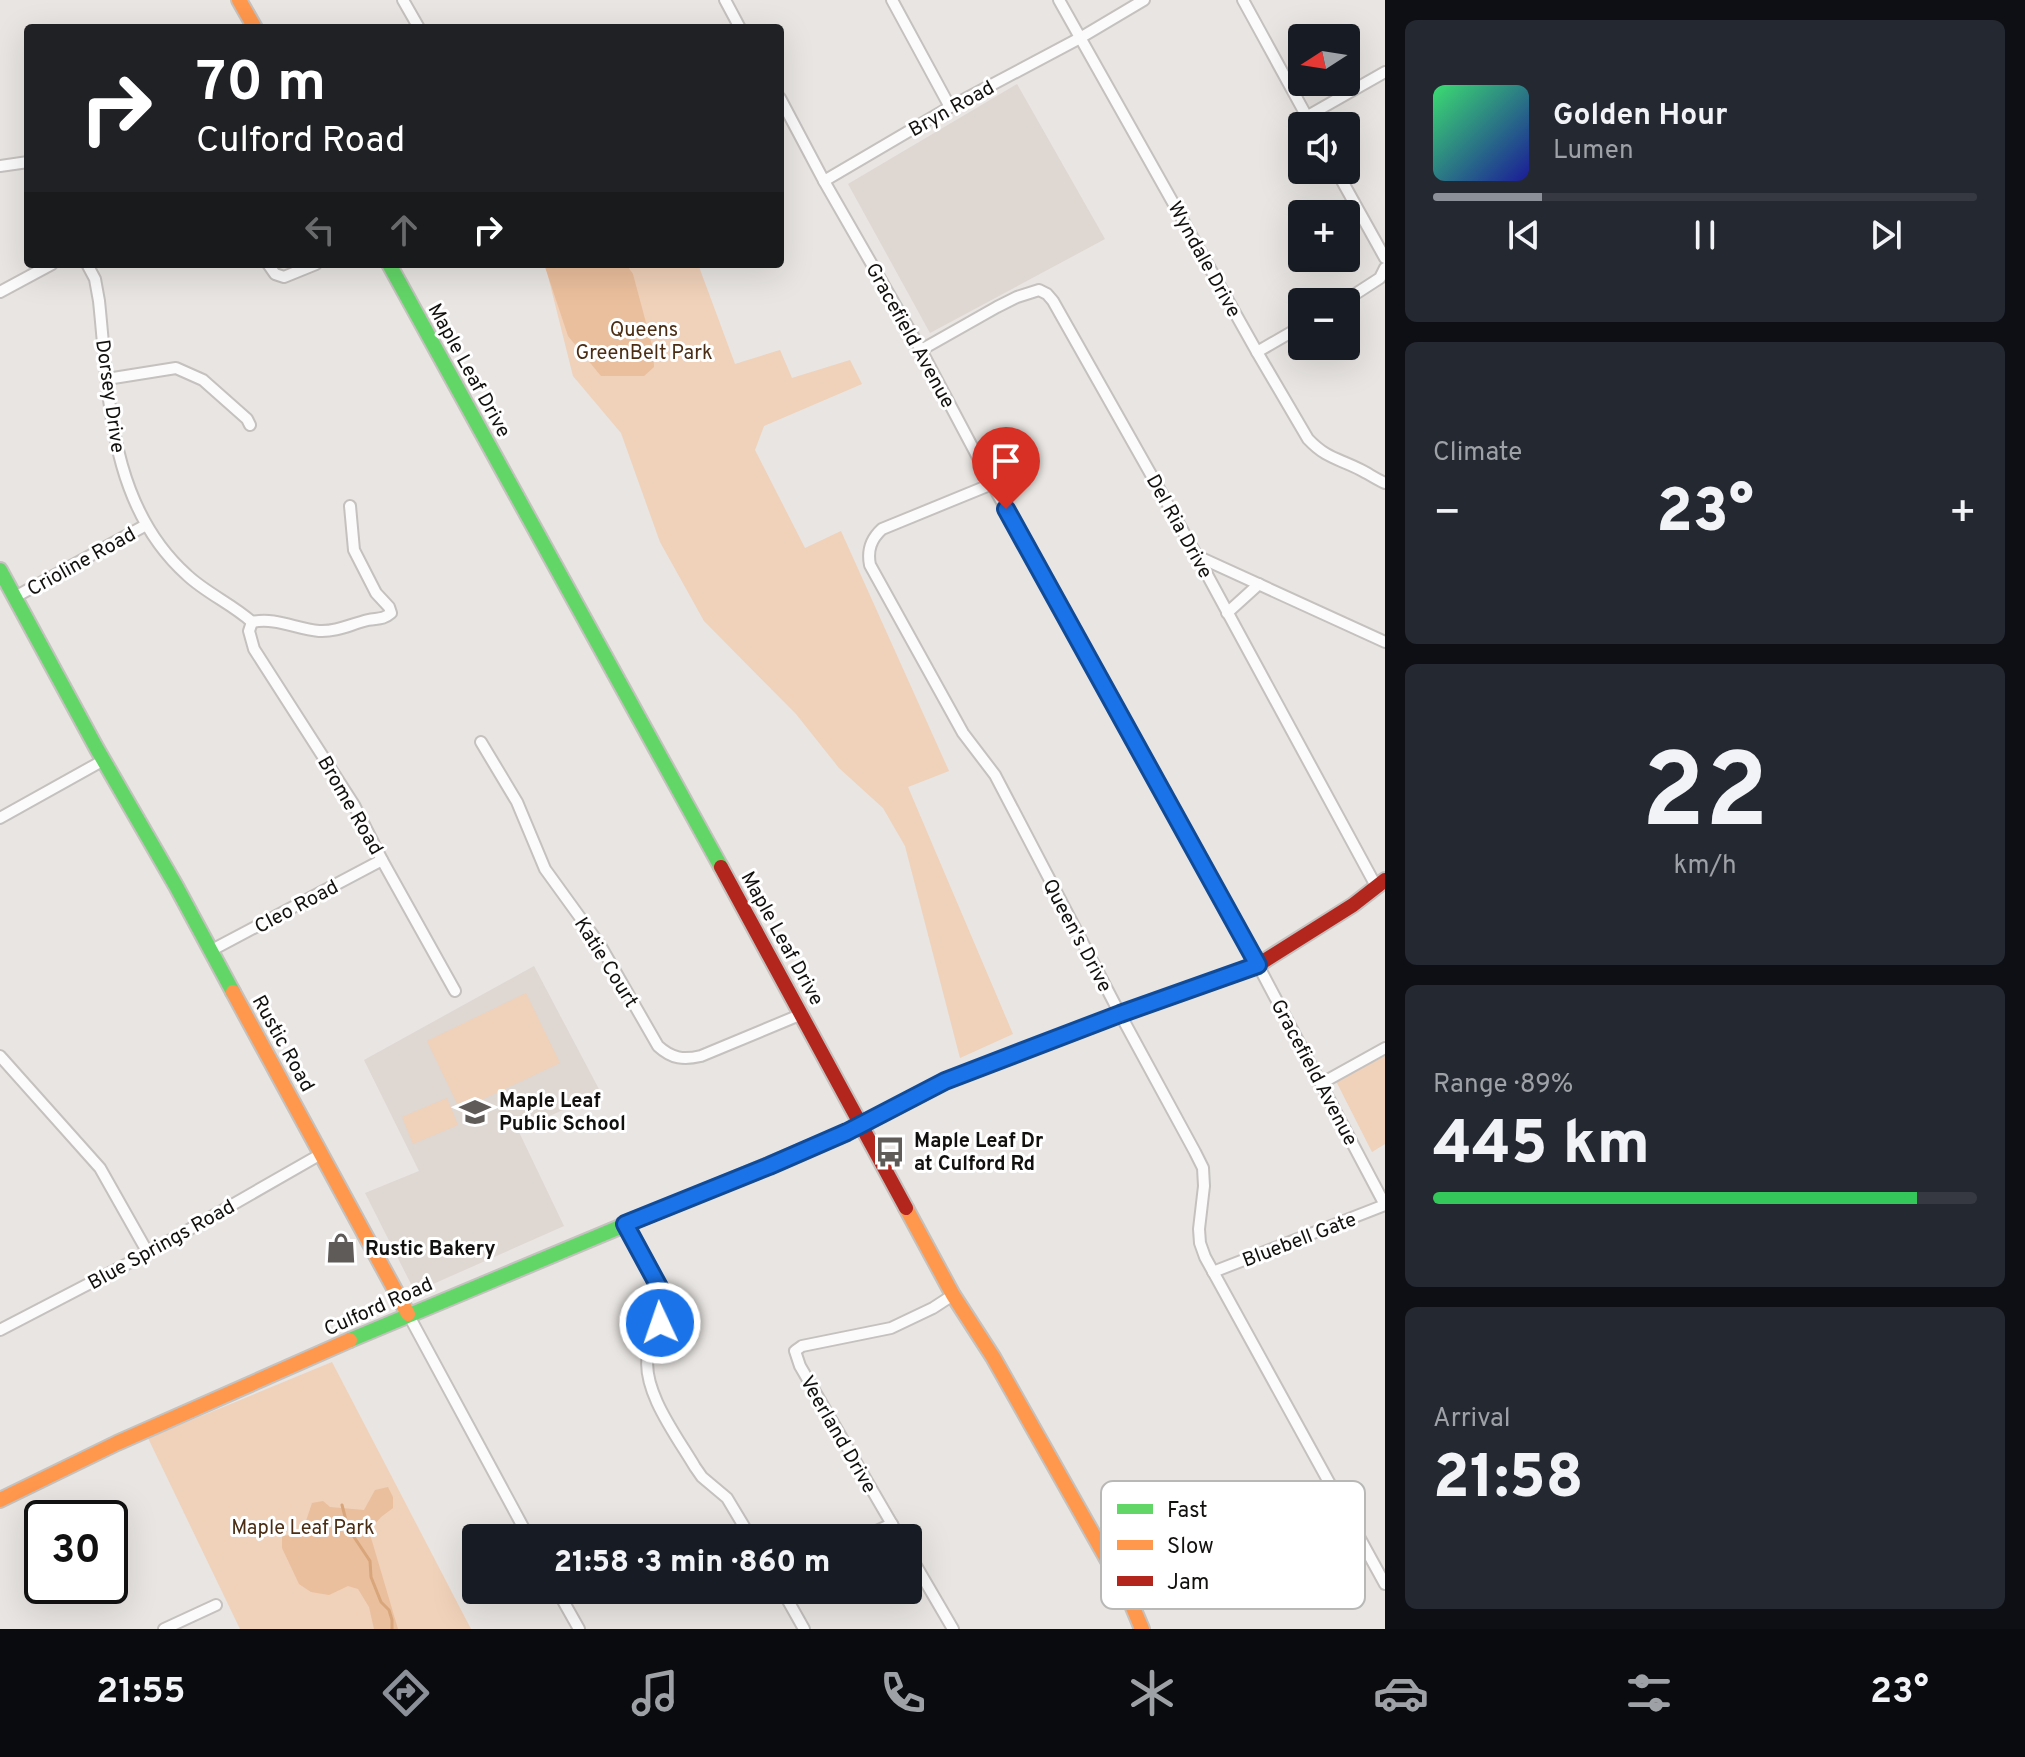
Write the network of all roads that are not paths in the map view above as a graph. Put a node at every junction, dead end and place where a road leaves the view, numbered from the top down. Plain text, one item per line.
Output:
1 (240, 0) edge
2 (403, 0) edge
3 (725, 0) edge
4 (892, 0) edge
5 (1059, 0) edge
6 (1144, 0) edge
7 (1243, 0) edge
8 (253, 24) edge
9 (417, 24) edge
10 (738, 24) edge
11 (1080, 38) junction
12 (1385, 72) edge
13 (784, 106) edge
14 (950, 107) junction
15 (1304, 112) edge
16 (1323, 112) edge
17 (24, 163) edge
18 (0, 166) edge
19 (824, 181) junction
20 (1344, 184) edge
21 (1385, 258) edge
22 (45, 268) edge
23 (89, 268) edge
24 (271, 268) edge
25 (306, 268) edge
26 (391, 268) edge
27 (1385, 268) edge
28 (0, 292) edge
29 (1360, 292) edge
30 (1288, 334) edge
31 (921, 350) junction
32 (1257, 352) junction
33 (107, 379) junction
34 (250, 425) dead end
35 (1385, 483) edge
36 (992, 484) junction
37 (350, 506) dead end
38 (146, 525) junction
39 (1197, 556) junction
40 (0, 570) edge
41 (1259, 584) junction
42 (15, 597) junction
43 (1227, 613) junction
44 (252, 622) junction
45 (1385, 642) edge
46 (481, 742) dead end
47 (104, 760) junction
48 (0, 818) edge
49 (382, 860) junction
50 (1380, 883) edge
51 (210, 951) junction
52 (1258, 965) junction
53 (455, 991) dead end
54 (802, 1014) junction
55 (1120, 1014) junction
56 (1385, 1048) edge
57 (0, 1056) edge
58 (1322, 1083) junction
59 (861, 1125) junction
60 (321, 1154) junction
61 (1385, 1205) edge
62 (625, 1224) junction
63 (148, 1253) junction
64 (1213, 1272) junction
65 (953, 1295) junction
66 (408, 1314) junction
67 (0, 1330) edge
68 (1328, 1481) edge
69 (0, 1500) edge
70 (521, 1524) edge
71 (743, 1524) edge
72 (892, 1524) edge
73 (1101, 1548) edge
74 (1365, 1548) edge
75 (922, 1576) edge
76 (1385, 1584) edge
77 (565, 1604) edge
78 (790, 1604) edge
79 (216, 1605) dead end
80 (1134, 1609) edge
81 (164, 1629) edge
82 (579, 1629) edge
83 (804, 1629) edge
84 (953, 1629) edge
85 (1142, 1629) edge

1 - 8 street
2 - 9 street
3 - 10 street
4 - 14 street
5 - 11 street, Wyndale Drive
6 - 11 street, Bryn Road
7 - 15 street
11 - 14 street, Bryn Road
11 - 32 street, Wyndale Drive
12 - 16 street
13 - 19 street, Gracefield Avenue
14 - 19 street, Bryn Road
17 - 18 street
19 - 31 street, Gracefield Avenue
20 - 21 street
22 - 28 street
23 - 33 street, Dorsey Drive
24 - 25 street
26 - 54 street, Maple Leaf Drive
27 - 29 street
30 - 32 street
31 - 36 street, Gracefield Avenue
31 - 39 street, Del Ria Drive
32 - 35 street, Wyndale Drive
33 - 34 street
33 - 38 street, Dorsey Drive
36 - 52 street, Gracefield Avenue
36 - 55 street, Queen's Drive
37 - 44 street
38 - 42 street, Crioline Road
38 - 44 street, Dorsey Drive
39 - 41 street
39 - 43 street, Del Ria Drive
40 - 42 street, Rustic Road
41 - 43 street
41 - 45 street
42 - 47 street, Rustic Road
43 - 50 street, Del Ria Drive
44 - 49 street, Brome Road
46 - 54 street, Katie Court
47 - 48 street
47 - 51 street, Rustic Road
49 - 51 street, Cleo Road
49 - 53 street, Brome Road
50 - 52 street, Culford Road
51 - 60 street, Rustic Road
52 - 55 street, Culford Road
52 - 58 street, Gracefield Avenue
54 - 59 street, Maple Leaf Drive
55 - 59 street, Culford Road
55 - 64 street, Queen's Drive
56 - 58 street
57 - 63 street
58 - 61 street, Gracefield Avenue
59 - 62 street, Culford Road
59 - 65 street, Maple Leaf Drive
60 - 63 street, Blue Springs Road
60 - 66 street, Rustic Road
61 - 64 street, Bluebell Gate
62 - 66 street, Culford Road
62 - 71 street
63 - 67 street, Blue Springs Road
64 - 68 street, Queen's Drive
65 - 72 street, Veerland Drive
65 - 73 street, Maple Leaf Drive
66 - 69 street, Culford Road
66 - 70 street, Rustic Road
74 - 76 street, Queen's Drive
75 - 84 street
77 - 82 street
78 - 83 street
79 - 81 street
80 - 85 street, Maple Leaf Drive

